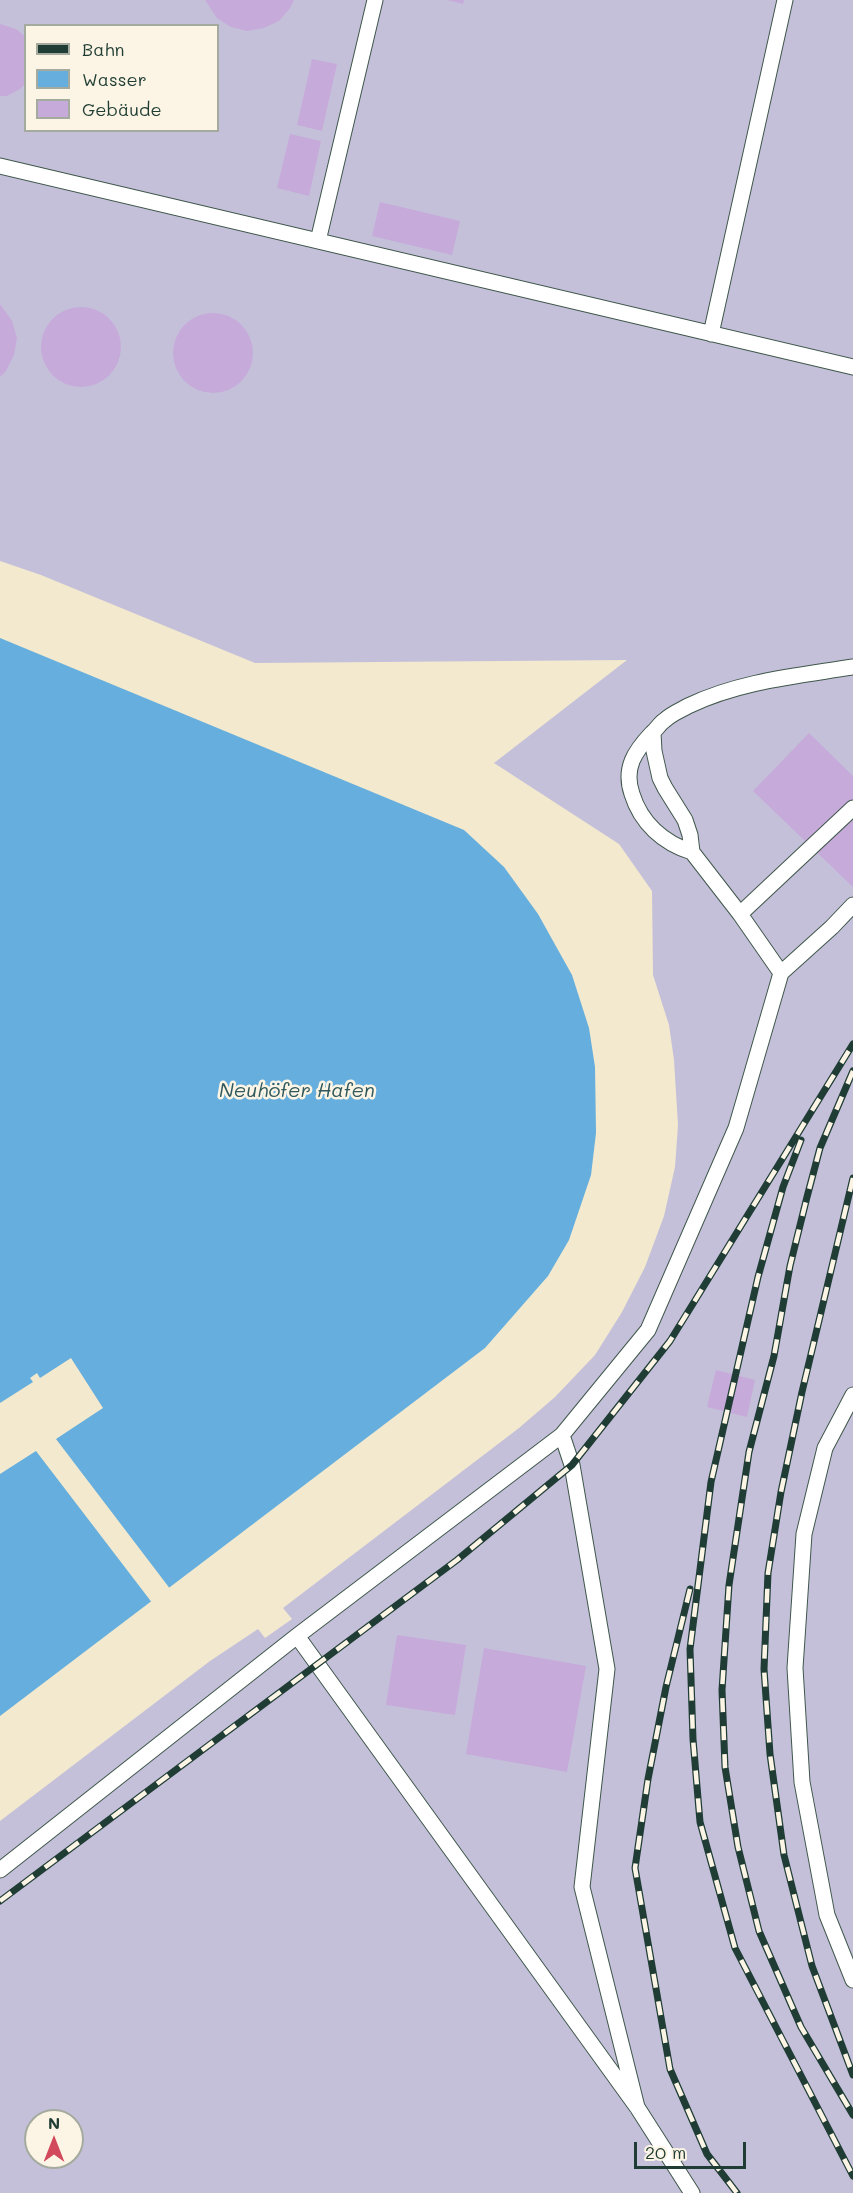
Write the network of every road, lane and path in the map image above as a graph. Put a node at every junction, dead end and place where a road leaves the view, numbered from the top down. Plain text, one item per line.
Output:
1 (375, 0) edge
2 (785, 0) edge
3 (0, 166) edge
4 (318, 241) junction
5 (711, 334) junction
6 (853, 367) edge
7 (853, 667) edge
8 (653, 733) junction
9 (853, 808) edge
10 (692, 852) junction
11 (853, 905) edge
12 (740, 914) junction
13 (781, 973) junction
14 (853, 1395) edge
15 (562, 1435) junction
16 (297, 1636) junction
17 (0, 1870) edge
18 (853, 1980) edge
19 (637, 2107) junction
20 (692, 2193) edge

1 - 4 lane
2 - 5 lane
3 - 4 lane
4 - 5 lane
5 - 6 lane
7 - 8 lane
8 - 10 lane
8 - 10 lane
9 - 12 lane
10 - 12 lane
11 - 13 lane
12 - 13 lane
13 - 15 lane
14 - 18 lane
15 - 16 lane
15 - 19 lane
16 - 17 lane
16 - 19 lane
19 - 20 lane

